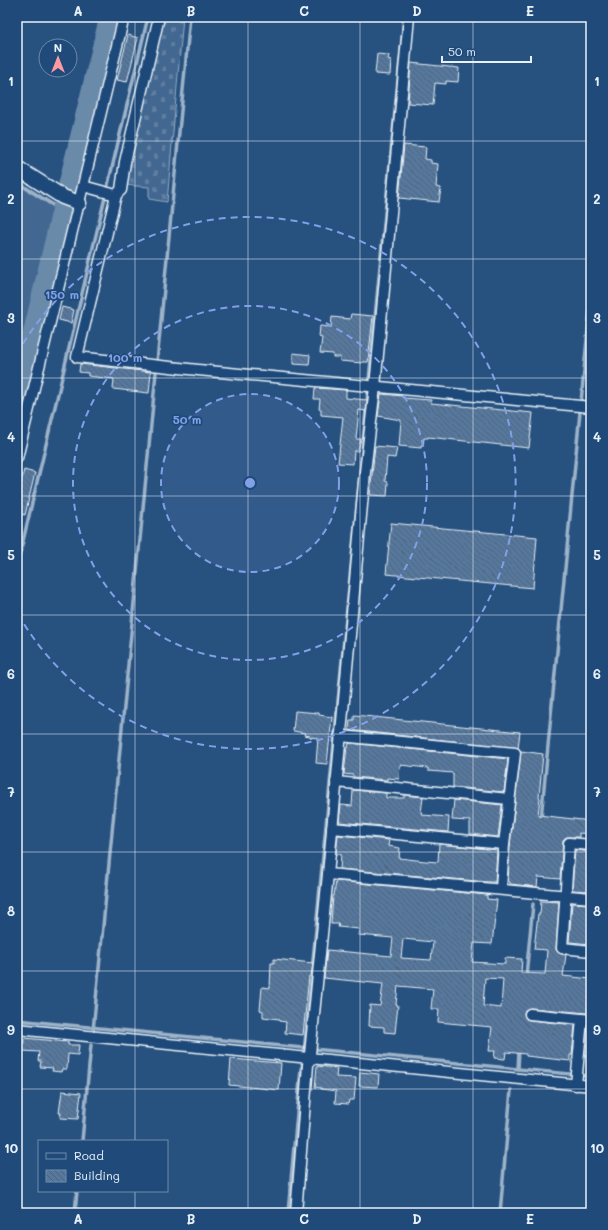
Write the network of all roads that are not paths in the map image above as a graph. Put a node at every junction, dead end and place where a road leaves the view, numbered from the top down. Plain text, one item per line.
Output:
1 (124, 17) edge
2 (159, 17) edge
3 (409, 17) edge
4 (17, 168) edge
5 (83, 186) junction
6 (110, 193) junction
7 (79, 203) junction
8 (370, 387) junction
9 (591, 407) edge
10 (17, 458) edge
11 (340, 736) junction
12 (336, 782) junction
13 (509, 799) junction
14 (332, 828) junction
15 (504, 844) junction
16 (591, 845) edge
17 (328, 874) junction
18 (500, 889) junction
19 (566, 895) junction
20 (591, 898) edge
21 (591, 951) edge
22 (530, 1014) dead end
23 (586, 1020) edge
24 (17, 1029) edge
25 (310, 1052) junction
26 (577, 1078) junction
27 (591, 1086) edge
28 (296, 1213) edge

1 - 5 street
2 - 6 street
3 - 8 street
4 - 7 street
5 - 6 street
5 - 7 street
6 - 8 street
7 - 10 street
8 - 9 street
8 - 11 street
11 - 12 street
11 - 13 street
12 - 13 street
12 - 14 street
13 - 15 street
14 - 15 street
14 - 17 street
15 - 18 street
16 - 19 street
17 - 18 street
17 - 25 street
18 - 19 street
19 - 20 street
19 - 21 street
22 - 23 street
23 - 26 street
24 - 25 street
25 - 26 street
25 - 28 street
26 - 27 street

